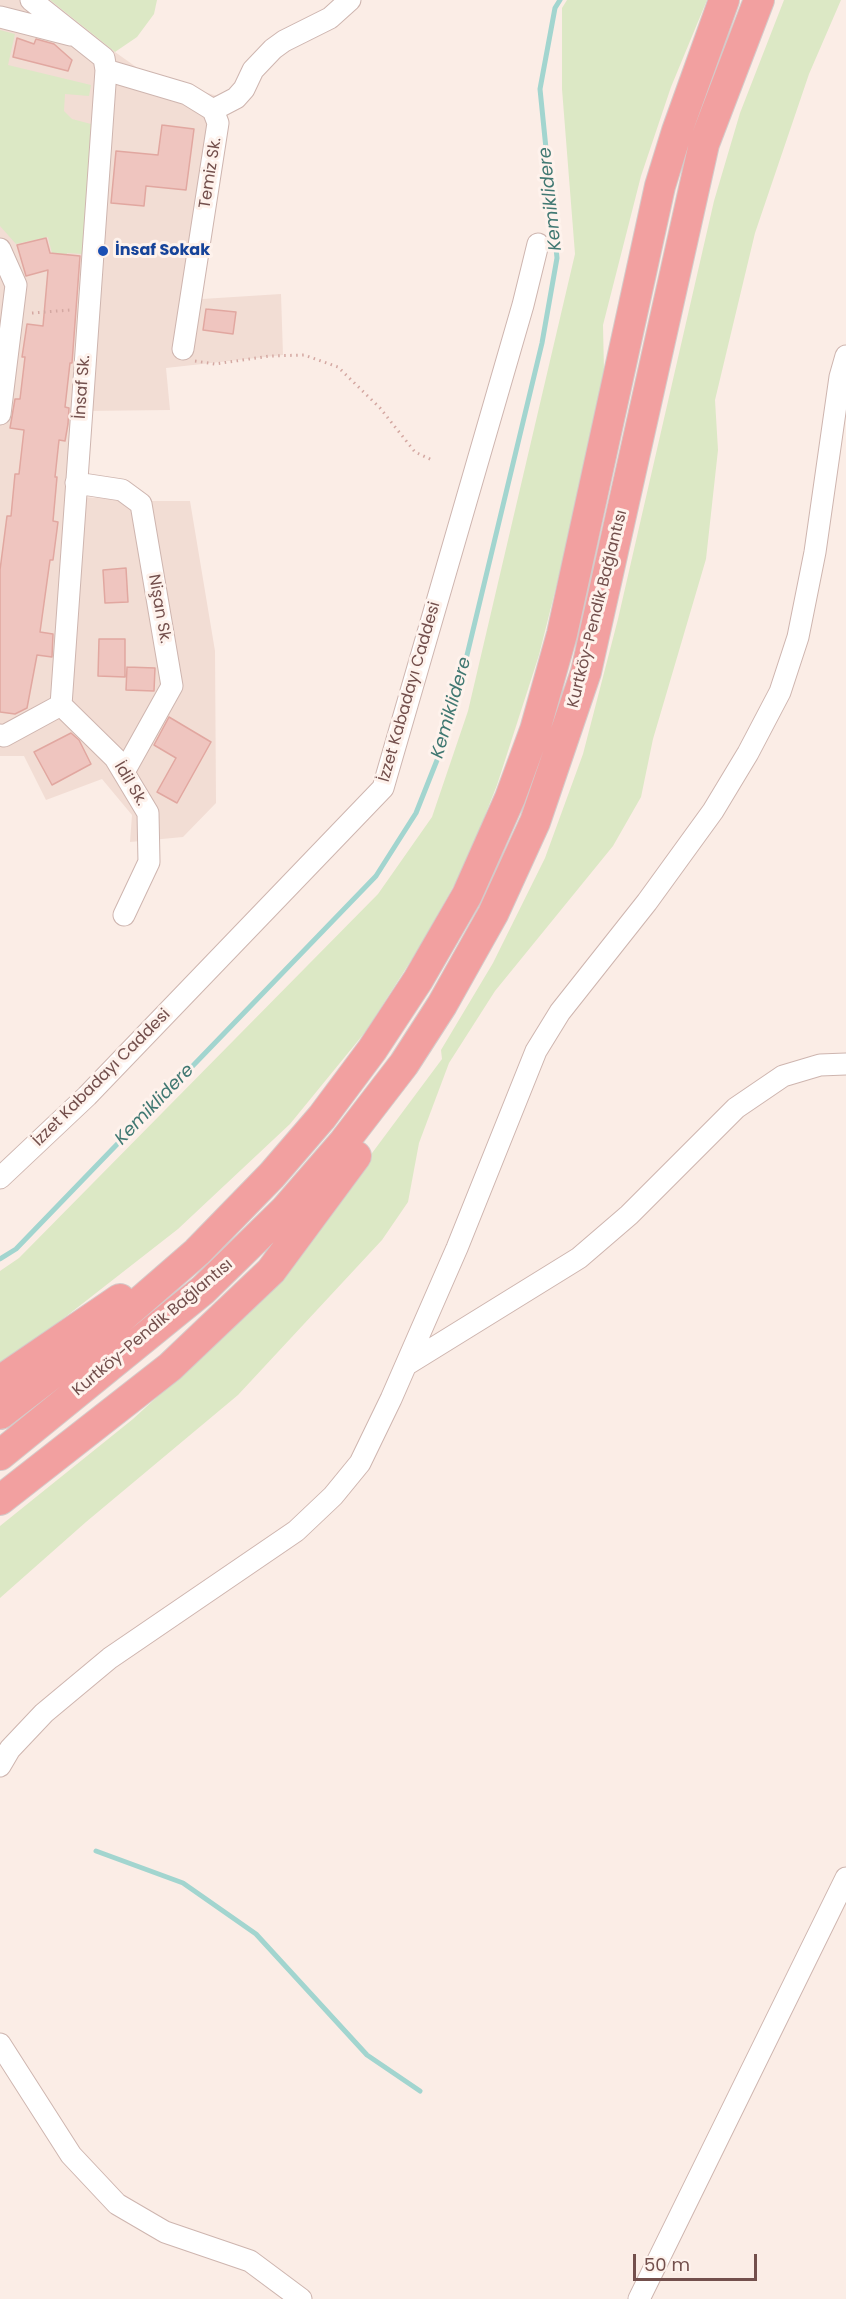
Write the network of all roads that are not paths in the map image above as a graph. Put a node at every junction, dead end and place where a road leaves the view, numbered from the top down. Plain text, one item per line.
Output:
1 (31, 0) edge
2 (350, 0) edge
3 (724, 0) edge
4 (759, 0) edge
5 (0, 17) edge
6 (77, 37) junction
7 (106, 70) junction
8 (213, 110) junction
9 (538, 244) dead end
10 (0, 249) edge
11 (183, 349) road end
12 (846, 356) edge
13 (0, 414) edge
14 (76, 483) junction
15 (61, 705) junction
16 (0, 735) edge
17 (124, 772) junction
18 (124, 915) dead end
19 (404, 1064) junction
20 (846, 1064) edge
21 (0, 1178) edge
22 (197, 1252) junction
23 (406, 1365) junction
24 (0, 1381) edge
25 (135, 1395) junction
26 (0, 1414) edge
27 (0, 1455) edge
28 (0, 1500) edge
29 (0, 1510) edge
30 (0, 1766) edge
31 (846, 1878) edge
32 (0, 2044) edge
33 (301, 2299) edge
34 (639, 2299) edge

1 - 6 street
2 - 8 street
3 - 22 highway, Kurtköy-Pendik Bağlantısı
4 - 19 highway, Kurtköy-Pendik Bağlantısı
5 - 6 street
6 - 7 street
7 - 8 street
7 - 14 street, İnsaf Sk.
8 - 11 street, Temiz Sk.
9 - 21 street, İzzet Kabadayı Caddesi
10 - 13 street
12 - 23 street
14 - 15 street, İnsaf Sk.
14 - 17 street, Nişan Sk.
15 - 16 street
15 - 17 street, İdil Sk.
17 - 18 street, İdil Sk.
19 - 25 highway
19 - 27 highway, Kurtköy-Pendik Bağlantısı
20 - 23 street
22 - 24 highway
22 - 26 highway, Kurtköy-Pendik Bağlantısı
23 - 30 street
25 - 28 highway
25 - 29 highway
31 - 34 street
32 - 33 street

